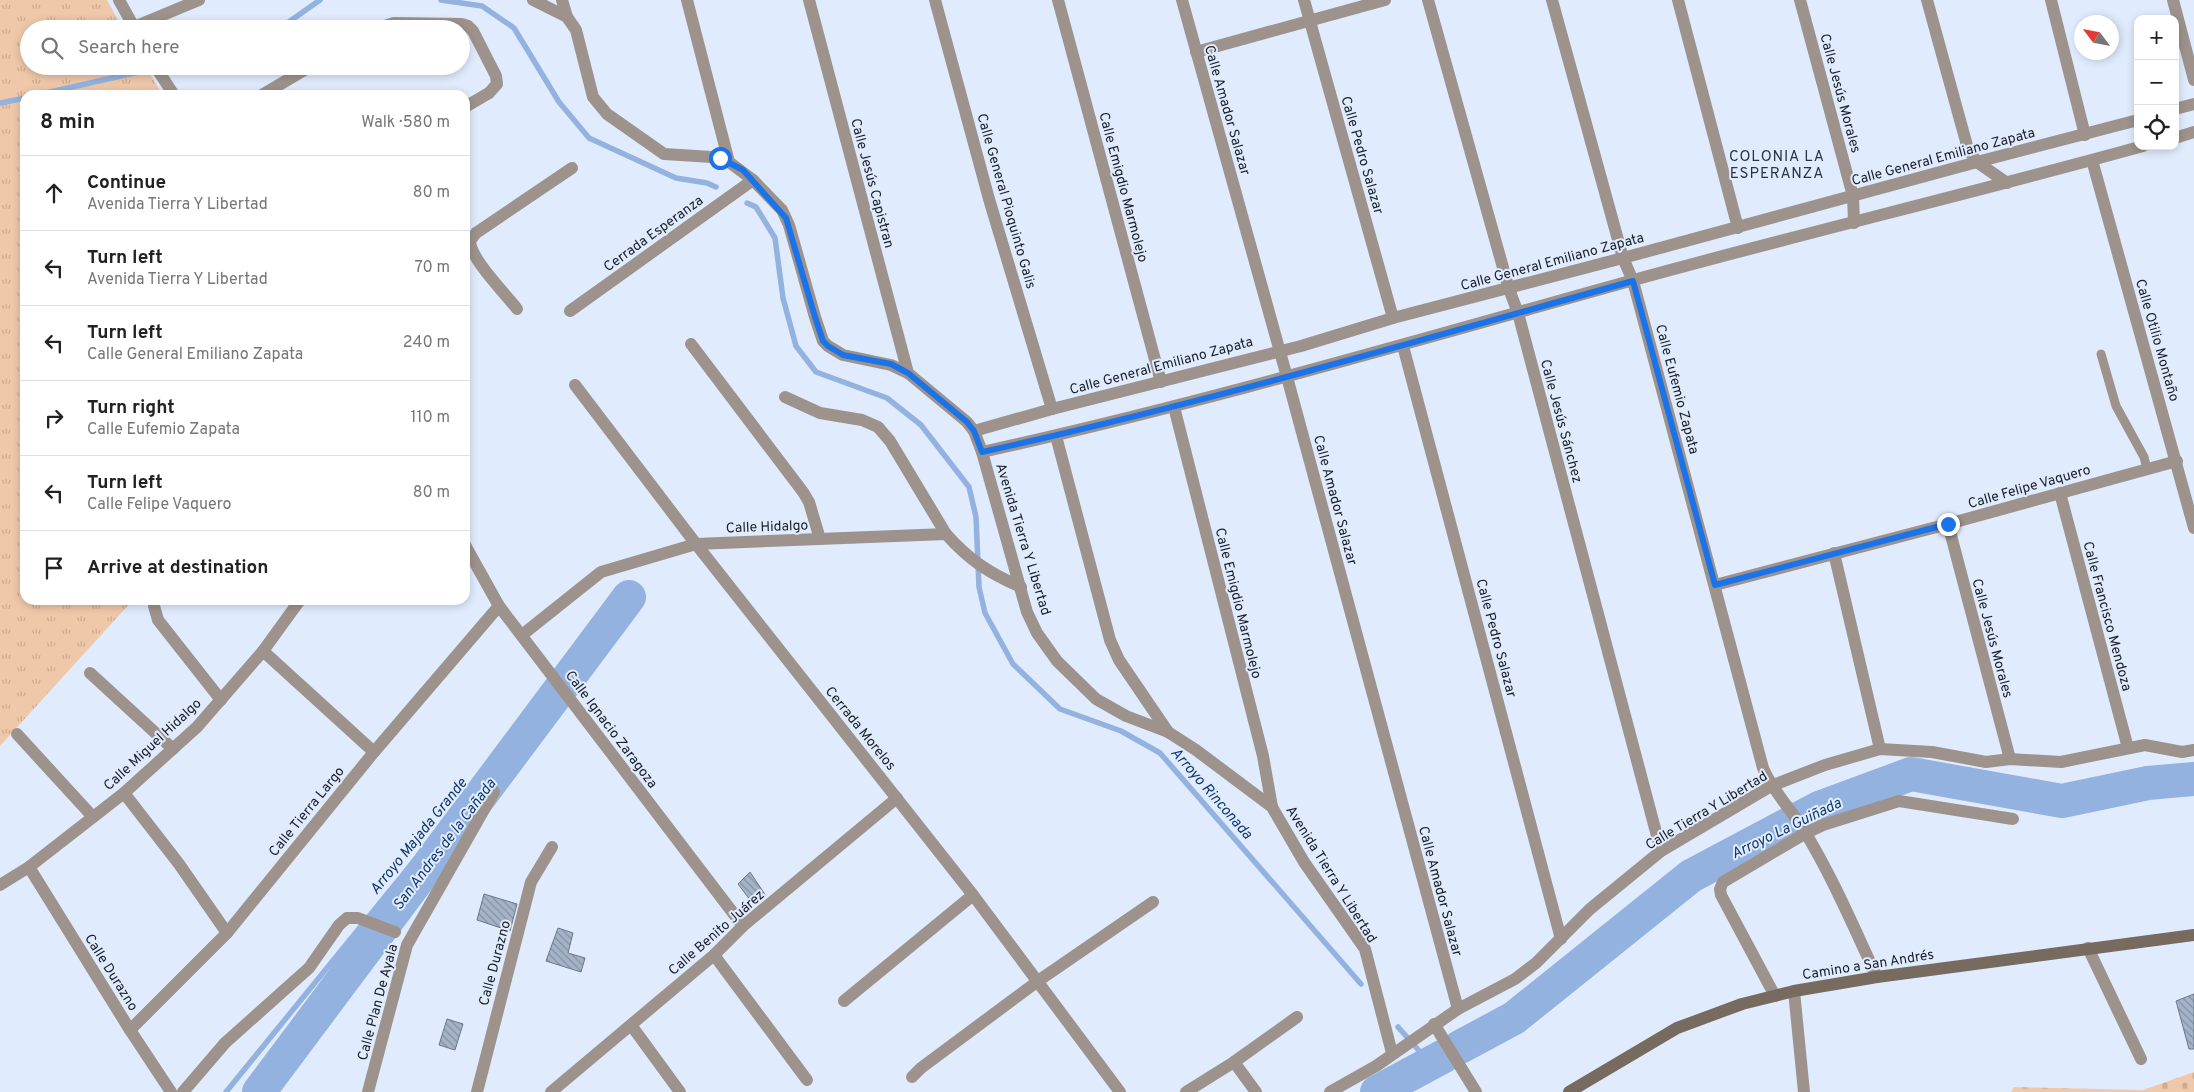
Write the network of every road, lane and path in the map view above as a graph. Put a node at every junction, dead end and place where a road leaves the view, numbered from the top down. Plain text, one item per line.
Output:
1 (119, 0) edge
2 (199, 0) edge
3 (533, 0) edge
4 (562, 0) edge
5 (687, 0) edge
6 (809, 0) edge
7 (935, 0) edge
8 (1058, 0) edge
9 (1182, 0) edge
10 (1304, 0) edge
11 (1385, 0) edge
12 (1428, 0) edge
13 (1552, 0) edge
14 (1678, 0) edge
15 (1800, 0) edge
16 (1927, 0) edge
17 (2051, 0) edge
18 (2173, 0) edge
19 (567, 18) junction
20 (130, 20) edge
21 (153, 20) edge
22 (1309, 20) junction
23 (470, 28) edge
24 (1196, 52) junction
25 (161, 75) edge
26 (296, 75) edge
27 (2194, 80) edge
28 (171, 90) edge
29 (270, 90) edge
30 (470, 103) edge
31 (2194, 104) edge
32 (2179, 108) edge
33 (2134, 121) edge
34 (2194, 132) edge
35 (2085, 135) junction
36 (2179, 137) edge
37 (2134, 149) edge
38 (2092, 160) junction
39 (729, 162) junction
40 (1977, 162) junction
41 (572, 168) dead end
42 (753, 180) junction
43 (2008, 183) junction
44 (1853, 196) junction
45 (1854, 223) junction
46 (1738, 228) junction
47 (1623, 258) junction
48 (477, 259) junction
49 (470, 262) edge
50 (1633, 281) junction
51 (1509, 289) junction
52 (517, 309) dead end
53 (570, 310) dead end
54 (1518, 313) junction
55 (1393, 318) junction
56 (691, 344) dead end
57 (1403, 346) junction
58 (1280, 350) junction
59 (2101, 354) dead end
60 (908, 373) junction
61 (1287, 377) junction
62 (1161, 382) junction
63 (575, 384) dead end
64 (785, 397) dead end
65 (1174, 407) junction
66 (1052, 409) junction
67 (974, 431) junction
68 (1056, 436) junction
69 (982, 452) junction
70 (2177, 461) junction
71 (2147, 469) junction
72 (2060, 493) junction
73 (1948, 524) junction
74 (2194, 528) edge
75 (946, 534) junction
76 (820, 539) junction
77 (696, 544) junction
78 (1834, 553) junction
79 (470, 554) edge
80 (1715, 585) junction
81 (1021, 586) junction
82 (155, 605) edge
83 (296, 605) edge
84 (499, 606) junction
85 (522, 635) junction
86 (264, 651) junction
87 (90, 673) dead end
88 (222, 700) junction
89 (1168, 732) junction
90 (17, 734) dead end
91 (2128, 748) junction
92 (173, 749) junction
93 (1880, 749) junction
94 (2194, 750) edge
95 (374, 752) junction
96 (2010, 759) junction
97 (1772, 786) junction
98 (124, 792) junction
99 (494, 792) dead end
100 (897, 798) junction
101 (1272, 807) junction
102 (93, 817) junction
103 (2013, 819) dead end
104 (1804, 830) junction
105 (552, 847) dead end
106 (1661, 851) junction
107 (29, 867) junction
108 (0, 885) edge
109 (973, 895) junction
110 (1153, 902) dead end
111 (743, 926) junction
112 (395, 932) dead end
113 (227, 933) junction
114 (2194, 935) edge
115 (1561, 939) junction
116 (2088, 948) junction
117 (714, 955) junction
118 (1877, 977) junction
119 (1038, 981) junction
120 (1794, 991) junction
121 (1775, 996) junction
122 (844, 1001) dead end
123 (1458, 1009) junction
124 (1298, 1017) dead end
125 (1434, 1024) junction
126 (631, 1026) junction
127 (130, 1030) junction
128 (1392, 1053) junction
129 (2142, 1059) dead end
130 (1234, 1062) junction
131 (912, 1077) dead end
132 (807, 1080) dead end
133 (553, 1091) edge
134 (172, 1092) edge
135 (183, 1092) edge
136 (368, 1092) edge
137 (476, 1092) edge
138 (680, 1092) edge
139 (1120, 1092) edge
140 (1186, 1092) edge
141 (1256, 1092) edge
142 (1330, 1092) edge
143 (1476, 1092) edge
144 (1569, 1092) edge
145 (1804, 1092) edge

1 - 20 street
2 - 21 street
3 - 19 street
4 - 19 street, Avenida Tierra Y Libertad
5 - 39 street
6 - 60 street, Calle Jesús Capistran
7 - 66 street, Calle General Pioquinto Galis
8 - 62 street, Calle Emigdio Marmolejo
9 - 24 street, Calle Amador Salazar
10 - 22 street, Calle Pedro Salazar
11 - 22 street
12 - 51 street, Calle Jesús Sánchez
13 - 47 street, Calle Eufemio Zapata
14 - 46 street
15 - 44 street, Calle Jesús Morales
16 - 40 street
17 - 35 street
18 - 27 street
19 - 39 street, Avenida Tierra Y Libertad
22 - 24 street
22 - 55 street, Calle Pedro Salazar
23 - 30 street
24 - 58 street, Calle Amador Salazar
25 - 28 street
26 - 29 street
31 - 32 street
33 - 35 street, Calle General Emiliano Zapata
34 - 36 street
35 - 40 street, Calle General Emiliano Zapata
37 - 38 street
38 - 43 street
38 - 70 street, Calle Otilio Montaño
39 - 42 street, Avenida Tierra Y Libertad
40 - 43 street
40 - 44 street, Calle General Emiliano Zapata
41 - 48 street
42 - 53 street, Cerrada Esperanza
42 - 60 street, Avenida Tierra Y Libertad
43 - 45 street
44 - 45 street, Calle Jesús Morales
44 - 46 street, Calle General Emiliano Zapata
45 - 50 street
46 - 47 street, Calle General Emiliano Zapata
47 - 50 street, Calle Eufemio Zapata
47 - 51 street, Calle General Emiliano Zapata
48 - 49 street
48 - 52 street
50 - 54 street
50 - 80 street, Calle Eufemio Zapata
51 - 54 street, Calle Jesús Sánchez
51 - 55 street, Calle General Emiliano Zapata
54 - 57 street
54 - 106 street, Calle Jesús Sánchez
55 - 58 street, Calle General Emiliano Zapata
56 - 76 street
57 - 61 street
57 - 115 street, Calle Pedro Salazar
58 - 61 street, Calle Amador Salazar
58 - 62 street, Calle General Emiliano Zapata
59 - 71 lane
60 - 67 street, Avenida Tierra Y Libertad
61 - 65 street
61 - 123 street, Calle Amador Salazar
62 - 66 street, Calle General Emiliano Zapata
63 - 77 street, Cerrada Morelos
64 - 75 street
65 - 68 street
65 - 101 street, Calle Emigdio Marmolejo
66 - 67 street, Calle General Emiliano Zapata
67 - 69 street, Avenida Tierra Y Libertad
68 - 69 street
68 - 89 street
69 - 81 street, Avenida Tierra Y Libertad
70 - 71 street, Calle Felipe Vaquero
70 - 74 street, Calle Otilio Montaño
71 - 72 street, Calle Felipe Vaquero
72 - 73 street, Calle Felipe Vaquero
72 - 91 street, Calle Francisco Mendoza
73 - 78 street, Calle Felipe Vaquero
73 - 96 street, Calle Jesús Morales
75 - 76 street, Calle Hidalgo
75 - 81 street
76 - 77 street, Calle Hidalgo
77 - 85 street, Calle Hidalgo
77 - 100 street, Cerrada Morelos
78 - 80 street, Calle Felipe Vaquero
78 - 93 street
79 - 84 street, Calle Ignacio Zaragoza
80 - 97 street, Calle Eufemio Zapata
81 - 89 street, Avenida Tierra Y Libertad
82 - 88 street
83 - 86 street, Calle Miguel Hidalgo
84 - 85 street, Calle Ignacio Zaragoza
84 - 95 street, Calle Tierra Largo
85 - 111 street, Calle Ignacio Zaragoza
86 - 88 street, Calle Miguel Hidalgo
86 - 95 street
87 - 92 street
88 - 92 street, Calle Miguel Hidalgo
89 - 101 street, Avenida Tierra Y Libertad
90 - 102 street
91 - 94 street, Calle Tierra Y Libertad
91 - 96 street, Calle Tierra Y Libertad
92 - 98 street, Calle Miguel Hidalgo
93 - 96 street, Calle Tierra Y Libertad
93 - 97 street, Calle Tierra Y Libertad
95 - 113 street, Calle Tierra Largo
97 - 104 street, Calle Eufemio Zapata
97 - 106 street, Calle Tierra Y Libertad
98 - 102 street, Calle Miguel Hidalgo
98 - 113 street
99 - 136 street, Calle Plan De Ayala
100 - 109 street, Cerrada Morelos
100 - 111 street, Calle Benito Juárez
101 - 128 street, Avenida Tierra Y Libertad
102 - 107 street, Calle Miguel Hidalgo
103 - 104 street
104 - 118 street, Calle Eufemio Zapata
104 - 121 street
105 - 137 street, Calle Durazno
106 - 115 street, Calle Tierra Y Libertad
107 - 108 street, Calle Miguel Hidalgo
107 - 127 street, Calle Durazno
109 - 119 street, Cerrada Morelos
109 - 122 street
110 - 119 street
111 - 117 street, Calle Benito Juárez
112 - 135 street
113 - 127 street, Calle Tierra Largo
114 - 116 street, Camino a San Andrés
115 - 123 street, Calle Tierra Y Libertad
116 - 118 street, Camino a San Andrés
116 - 129 street
117 - 126 street, Calle Benito Juárez
117 - 132 street
118 - 120 street, Camino a San Andrés
119 - 131 street
119 - 139 street, Cerrada Morelos
120 - 121 street, Camino a San Andrés
120 - 145 street
121 - 144 street, Camino a San Andrés
123 - 125 street, Calle Tierra Y Libertad
124 - 130 street
125 - 128 street, Calle Tierra Y Libertad
125 - 143 street
126 - 133 street, Calle Benito Juárez
126 - 138 street
127 - 134 street, Calle Durazno
128 - 142 street, Calle Tierra Y Libertad
130 - 140 street
130 - 141 street

